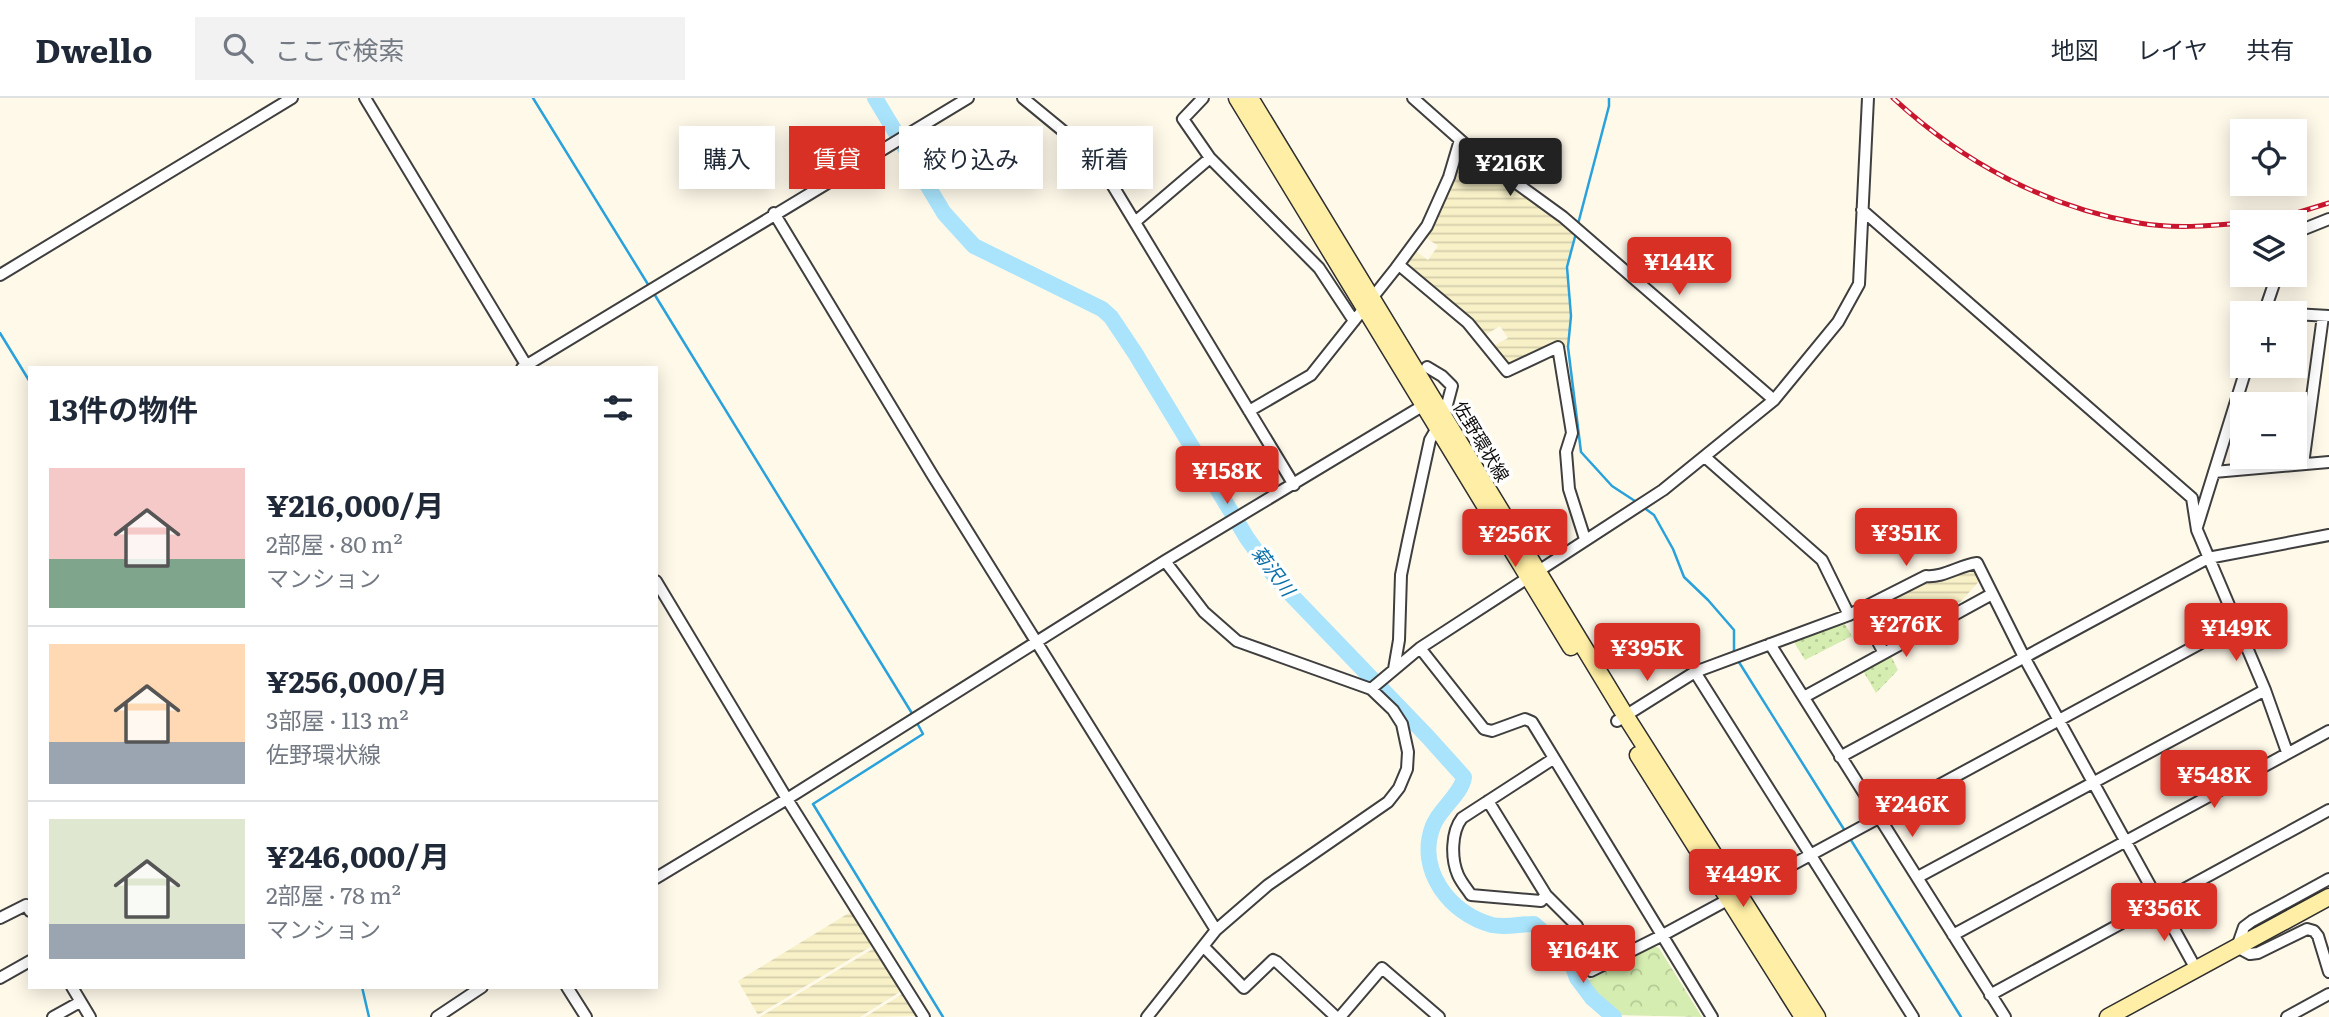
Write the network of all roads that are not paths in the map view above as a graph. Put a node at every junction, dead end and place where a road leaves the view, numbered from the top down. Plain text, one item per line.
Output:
1 (292, 98) edge
2 (365, 98) edge
3 (968, 98) edge
4 (1023, 98) edge
5 (1203, 98) edge
6 (1237, 98) edge
7 (1250, 98) edge
8 (1413, 98) edge
9 (1860, 98) edge
10 (1868, 98) edge
11 (1868, 110) junction
12 (1460, 140) junction
13 (1210, 158) junction
14 (1862, 210) junction
15 (774, 213) junction
16 (2329, 219) edge
17 (1135, 222) junction
18 (2307, 228) edge
19 (1399, 265) junction
20 (0, 275) edge
21 (1369, 303) junction
22 (2307, 314) edge
23 (2326, 316) edge
24 (1354, 321) junction
25 (524, 366) edge
26 (527, 366) edge
27 (1427, 367) dead end
28 (2243, 378) edge
29 (1774, 400) junction
30 (1429, 403) junction
31 (1250, 411) junction
32 (1441, 422) junction
33 (2307, 438) edge
34 (1705, 457) junction
35 (2329, 461) edge
36 (2307, 464) edge
37 (2247, 469) edge
38 (2214, 472) junction
39 (1294, 485) junction
40 (2197, 530) junction
41 (2329, 536) edge
42 (1585, 539) junction
43 (2208, 558) junction
44 (1165, 561) junction
45 (1532, 573) junction
46 (658, 585) edge
47 (1992, 594) junction
48 (1854, 612) junction
49 (2236, 624) junction
50 (1038, 641) junction
51 (1770, 644) junction
52 (1420, 648) junction
53 (1884, 653) junction
54 (2024, 657) junction
55 (1394, 669) junction
56 (1695, 672) junction
57 (1371, 689) junction
58 (2265, 690) junction
59 (1804, 697) junction
60 (1621, 718) junction
61 (2059, 719) junction
62 (2329, 731) edge
63 (2287, 752) junction
64 (1840, 757) junction
65 (1553, 759) junction
66 (2094, 782) junction
67 (787, 799) junction
68 (1488, 801) junction
69 (2329, 810) edge
70 (1879, 818) junction
71 (2126, 841) junction
72 (1811, 855) junction
73 (658, 877) edge
74 (1918, 877) junction
75 (2329, 878) edge
76 (1546, 895) junction
77 (1734, 896) junction
78 (2329, 897) edge
79 (2159, 902) junction
80 (28, 908) edge
81 (1, 914) edge
82 (1216, 930) junction
83 (1953, 935) junction
84 (1661, 936) junction
85 (1204, 947) junction
86 (2237, 947) junction
87 (28, 962) edge
88 (2196, 969) junction
89 (2329, 972) edge
90 (0, 978) edge
91 (73, 989) edge
92 (479, 989) edge
93 (568, 989) edge
94 (2329, 994) edge
95 (1990, 995) junction
96 (80, 1002) junction
97 (53, 1017) edge
98 (90, 1017) edge
99 (437, 1017) edge
100 (586, 1017) edge
101 (924, 1017) edge
102 (1147, 1017) edge
103 (1338, 1017) edge
104 (1439, 1017) edge
105 (1712, 1017) edge
106 (1803, 1017) edge
107 (1816, 1017) edge
108 (1913, 1017) edge
109 (2005, 1017) edge
110 (2108, 1017) edge
111 (2287, 1017) edge

1 - 20 street
2 - 25 street
3 - 15 street
4 - 17 street
5 - 13 street
6 - 21 main road, 佐野環状線
7 - 21 main road, 佐野環状線
8 - 12 street
9 - 11 street
10 - 11 street
11 - 14 street
12 - 19 street
12 - 29 street
13 - 17 street
13 - 24 street
14 - 29 street
14 - 40 street
15 - 26 street
15 - 50 street
16 - 18 street
17 - 31 street
19 - 21 street
19 - 42 street
21 - 24 street
21 - 30 main road, 佐野環状線
22 - 23 street
23 - 33 street
24 - 31 street
27 - 32 street
28 - 38 street
29 - 34 street
30 - 32 main road, 佐野環状線
30 - 39 street
31 - 39 street
32 - 45 main road, 佐野環状線
32 - 55 street
34 - 42 street
34 - 48 street
35 - 36 street
37 - 38 street
38 - 40 street
39 - 44 street
40 - 43 street
41 - 43 street
42 - 45 street
43 - 49 street
43 - 54 street
44 - 50 street
44 - 57 street
45 - 52 street
45 - 60 main road, 佐野環状線
46 - 67 street
47 - 48 street
47 - 53 street
47 - 54 street
48 - 51 street
48 - 53 street
49 - 58 street
49 - 61 street
50 - 67 street
50 - 82 street
51 - 56 street
51 - 59 street
52 - 55 street
52 - 65 street
53 - 59 street
54 - 61 street
54 - 64 street
55 - 57 street
56 - 60 street
56 - 72 street
57 - 82 street
58 - 63 street
58 - 66 street
59 - 64 street
60 - 77 main road, 佐野環状線
61 - 66 street
61 - 70 street
62 - 63 street
63 - 71 street
64 - 70 street
65 - 68 street
65 - 84 street
66 - 71 street
66 - 74 street
67 - 73 street
67 - 101 street
68 - 76 street
68 - 76 street
69 - 79 street
70 - 72 street
70 - 74 street
71 - 79 street
71 - 83 street
72 - 77 street
72 - 108 street
74 - 83 street
75 - 86 street
76 - 84 street
77 - 84 street
77 - 106 main road, 佐野環状線
77 - 107 main road, 佐野環状線
78 - 86 main road
79 - 88 street
79 - 95 street
80 - 81 street
82 - 85 street
83 - 95 street
84 - 105 street
85 - 102 street
85 - 103 street
86 - 88 main road
86 - 89 street
87 - 90 street
88 - 110 main road
91 - 96 street
92 - 99 street
93 - 100 street
94 - 111 street
95 - 109 street
96 - 97 street
96 - 98 street
103 - 104 street

